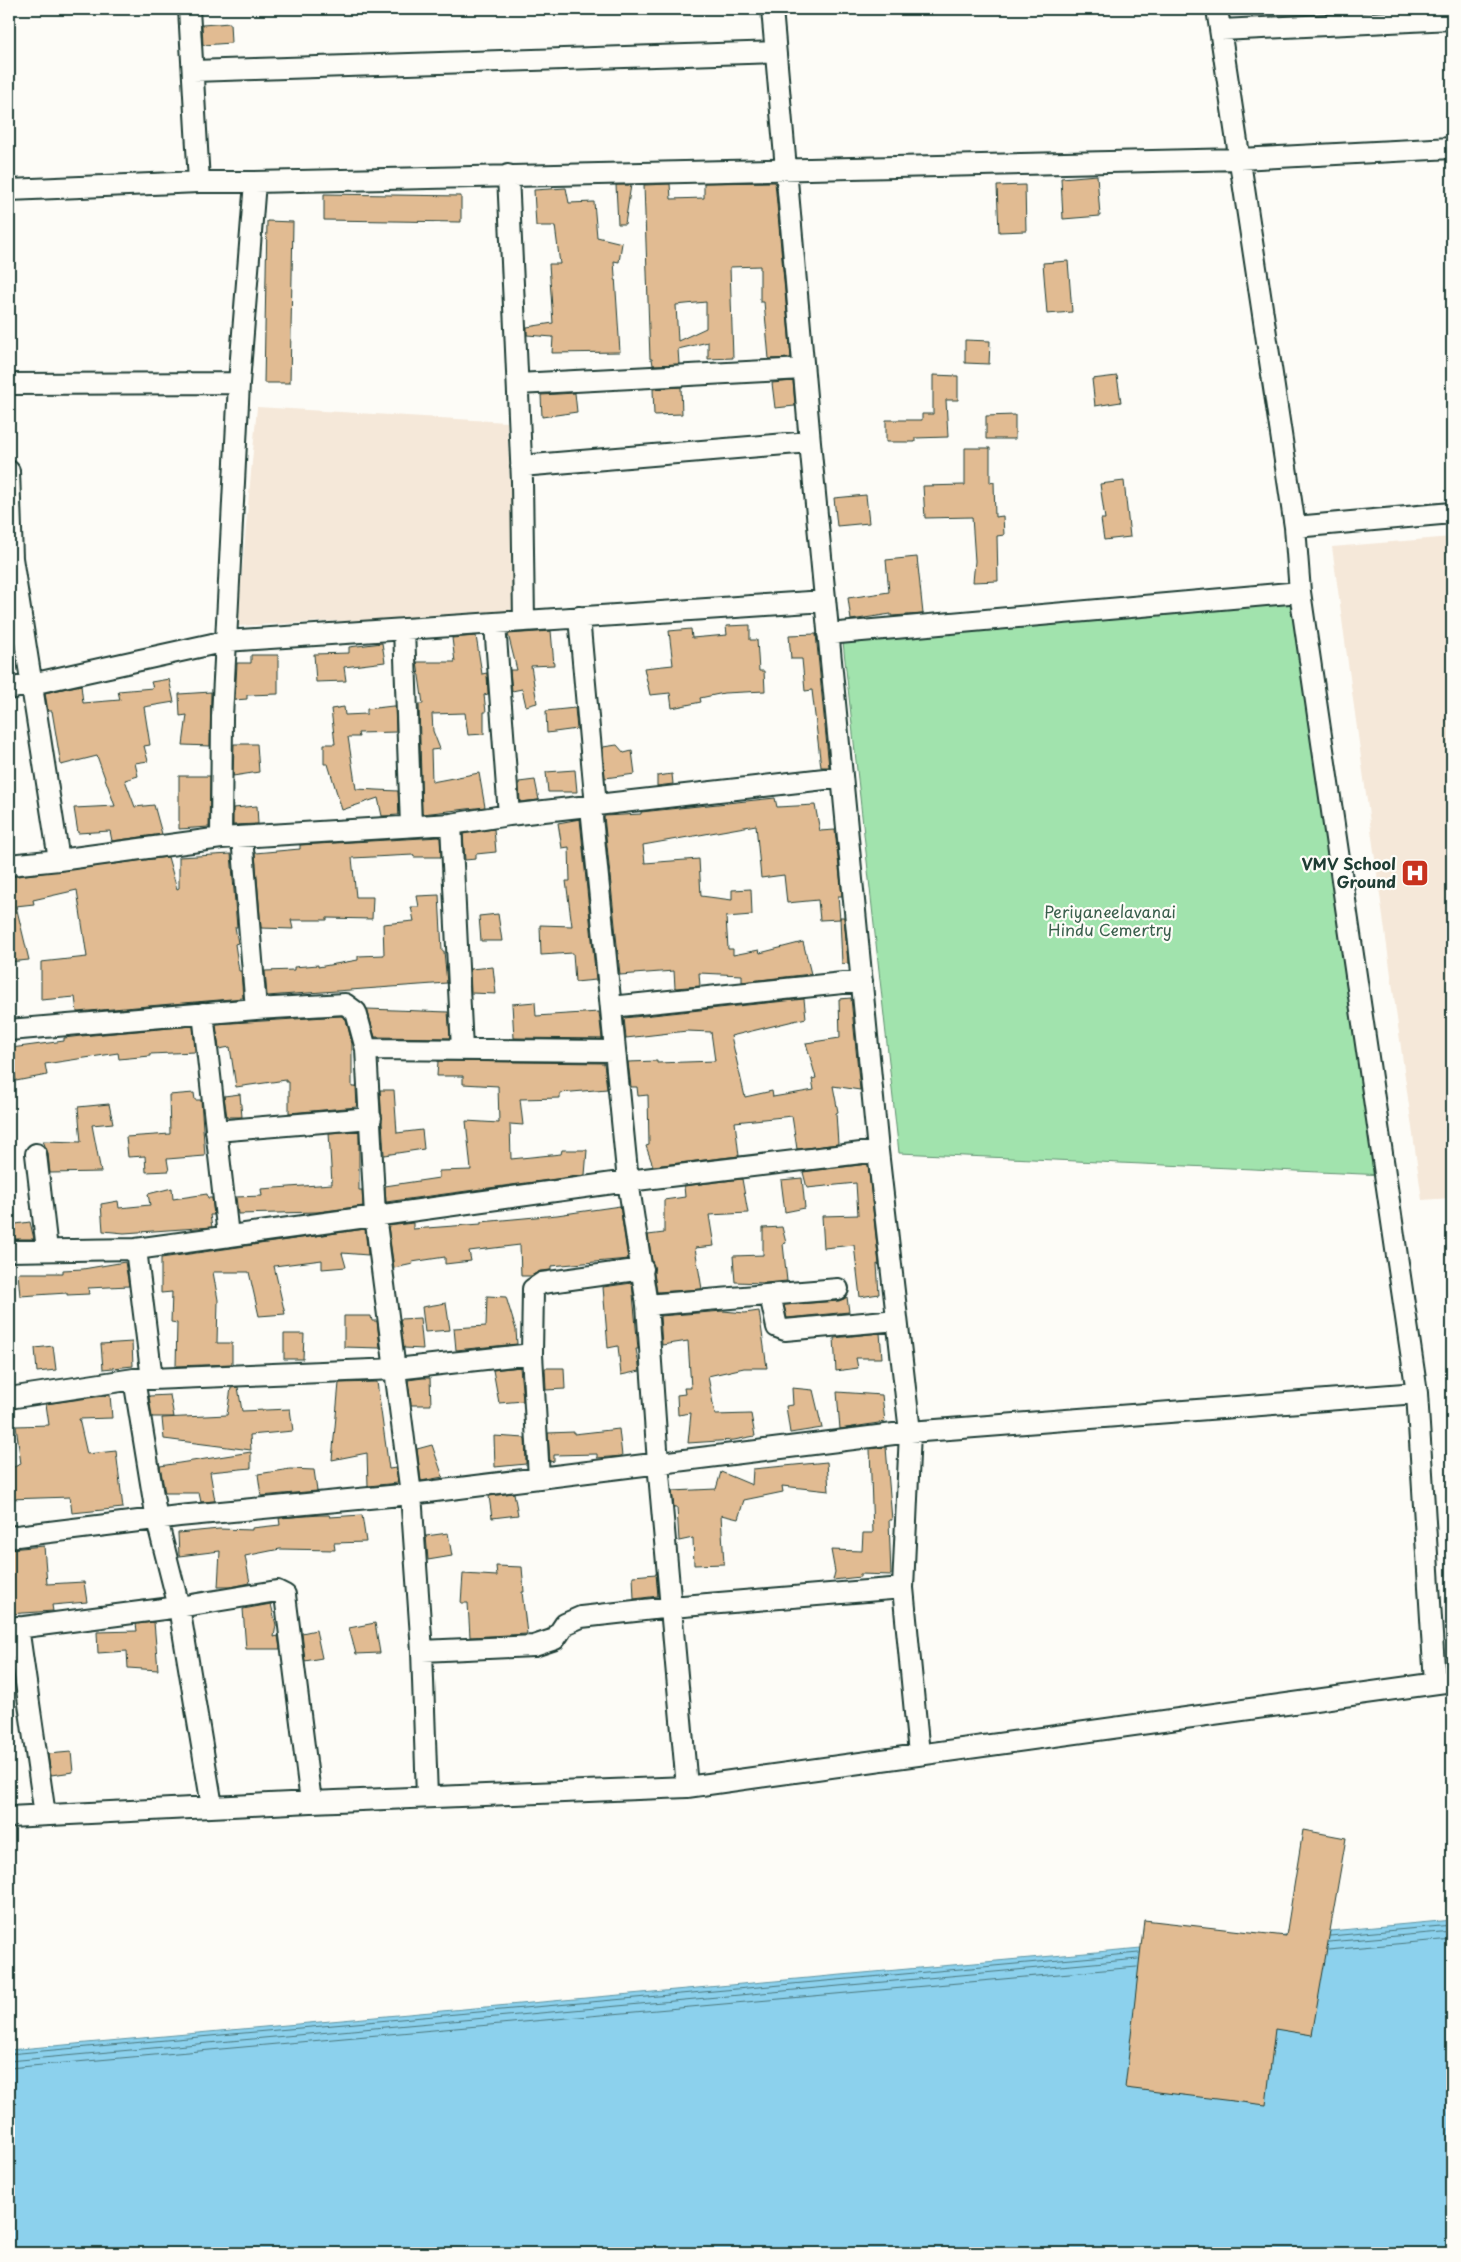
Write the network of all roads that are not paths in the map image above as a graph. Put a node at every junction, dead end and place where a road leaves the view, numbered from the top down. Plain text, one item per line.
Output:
1 (189, 9) edge
2 (772, 9) edge
3 (1216, 9) edge
4 (1452, 19) edge
5 (1221, 30) junction
6 (775, 52) junction
7 (193, 71) junction
8 (1452, 148) edge
9 (1240, 159) junction
10 (786, 169) junction
11 (508, 176) junction
12 (199, 182) junction
13 (255, 182) junction
14 (9, 190) edge
15 (804, 369) junction
16 (239, 383) junction
17 (9, 384) edge
18 (518, 384) junction
19 (810, 442) junction
20 (521, 466) junction
21 (9, 471) edge
22 (1452, 514) edge
23 (1295, 527) junction
24 (1300, 592) junction
25 (825, 601) junction
26 (579, 617) junction
27 (524, 621) junction
28 (495, 624) junction
29 (404, 629) junction
30 (828, 634) junction
31 (226, 641) junction
32 (32, 684) junction
33 (9, 689) edge
34 (842, 777) junction
35 (593, 807) junction
36 (508, 815) junction
37 (452, 824) junction
38 (411, 826) junction
39 (242, 837) junction
40 (221, 838) junction
41 (59, 860) junction
42 (9, 865) edge
43 (862, 981) junction
44 (611, 1007) junction
45 (256, 1009) junction
46 (203, 1013) junction
47 (9, 1030) edge
48 (366, 1049) junction
49 (462, 1049) junction
50 (615, 1051) junction
51 (371, 1118) junction
52 (216, 1130) junction
53 (878, 1151) junction
54 (36, 1154) dead end
55 (628, 1181) junction
56 (375, 1215) junction
57 (228, 1236) junction
58 (136, 1249) junction
59 (47, 1250) junction
60 (9, 1251) edge
61 (642, 1269) junction
62 (838, 1289) dead end
63 (770, 1294) junction
64 (647, 1305) junction
65 (897, 1320) junction
66 (532, 1354) junction
67 (396, 1369) junction
68 (143, 1379) junction
69 (1417, 1392) junction
70 (9, 1398) edge
71 (910, 1432) junction
72 (658, 1463) junction
73 (539, 1478) junction
74 (411, 1494) junction
75 (157, 1520) junction
76 (9, 1537) edge
77 (903, 1588) junction
78 (179, 1607) junction
79 (671, 1607) junction
80 (13, 1628) edge
81 (422, 1651) junction
82 (1444, 1682) edge
83 (919, 1754) junction
84 (687, 1787) junction
85 (428, 1797) junction
86 (312, 1802) junction
87 (212, 1806) junction
88 (45, 1815) junction
89 (9, 1817) edge

1 - 7 street
2 - 6 street
3 - 5 street
4 - 5 street
5 - 9 street
6 - 7 street
6 - 10 street
7 - 12 street
8 - 9 street
9 - 10 street
9 - 23 street
10 - 11 street
10 - 15 street
11 - 13 street
11 - 18 street
12 - 13 street
12 - 14 street
13 - 16 street
15 - 18 street
15 - 19 street
16 - 17 street
16 - 31 street
18 - 20 street
19 - 20 street
19 - 25 street
20 - 27 street
21 - 32 street
22 - 23 street
23 - 24 street
24 - 30 street
24 - 69 street
25 - 26 street
25 - 30 street
26 - 27 street
26 - 35 street
27 - 28 street
28 - 29 street
28 - 36 street
29 - 31 street
29 - 38 street
30 - 34 street
31 - 32 street
31 - 40 street
32 - 33 street
32 - 41 street
34 - 35 street
34 - 43 street
35 - 36 street
35 - 44 street
36 - 37 street
37 - 38 street
37 - 49 street
38 - 39 street
39 - 40 street
39 - 45 street
40 - 41 street
41 - 42 street
43 - 44 street
43 - 53 street
44 - 50 street
45 - 46 street
45 - 48 street
46 - 47 street
46 - 52 street
48 - 49 street
48 - 51 street
49 - 50 street
50 - 55 street
51 - 52 street
51 - 56 street
52 - 57 street
53 - 55 street
53 - 65 street
54 - 59 street
55 - 56 street
55 - 61 street
56 - 57 street
56 - 67 street
57 - 58 street
58 - 59 street
58 - 68 street
59 - 60 street
61 - 64 street
61 - 66 street
62 - 63 street
63 - 64 street
63 - 65 street
64 - 72 street
65 - 71 street
66 - 67 street
66 - 73 street
67 - 68 street
67 - 74 street
68 - 70 street
68 - 75 street
69 - 71 street
69 - 82 street
71 - 72 street
71 - 77 street
72 - 73 street
72 - 79 street
73 - 74 street
74 - 75 street
74 - 81 street
75 - 76 street
75 - 78 street
77 - 79 street
77 - 83 street
78 - 80 street
78 - 86 street
78 - 87 street
79 - 81 street
79 - 84 street
80 - 88 street
81 - 85 street
82 - 83 street
83 - 84 street
84 - 85 street
85 - 86 street
86 - 87 street
87 - 88 street
88 - 89 street

